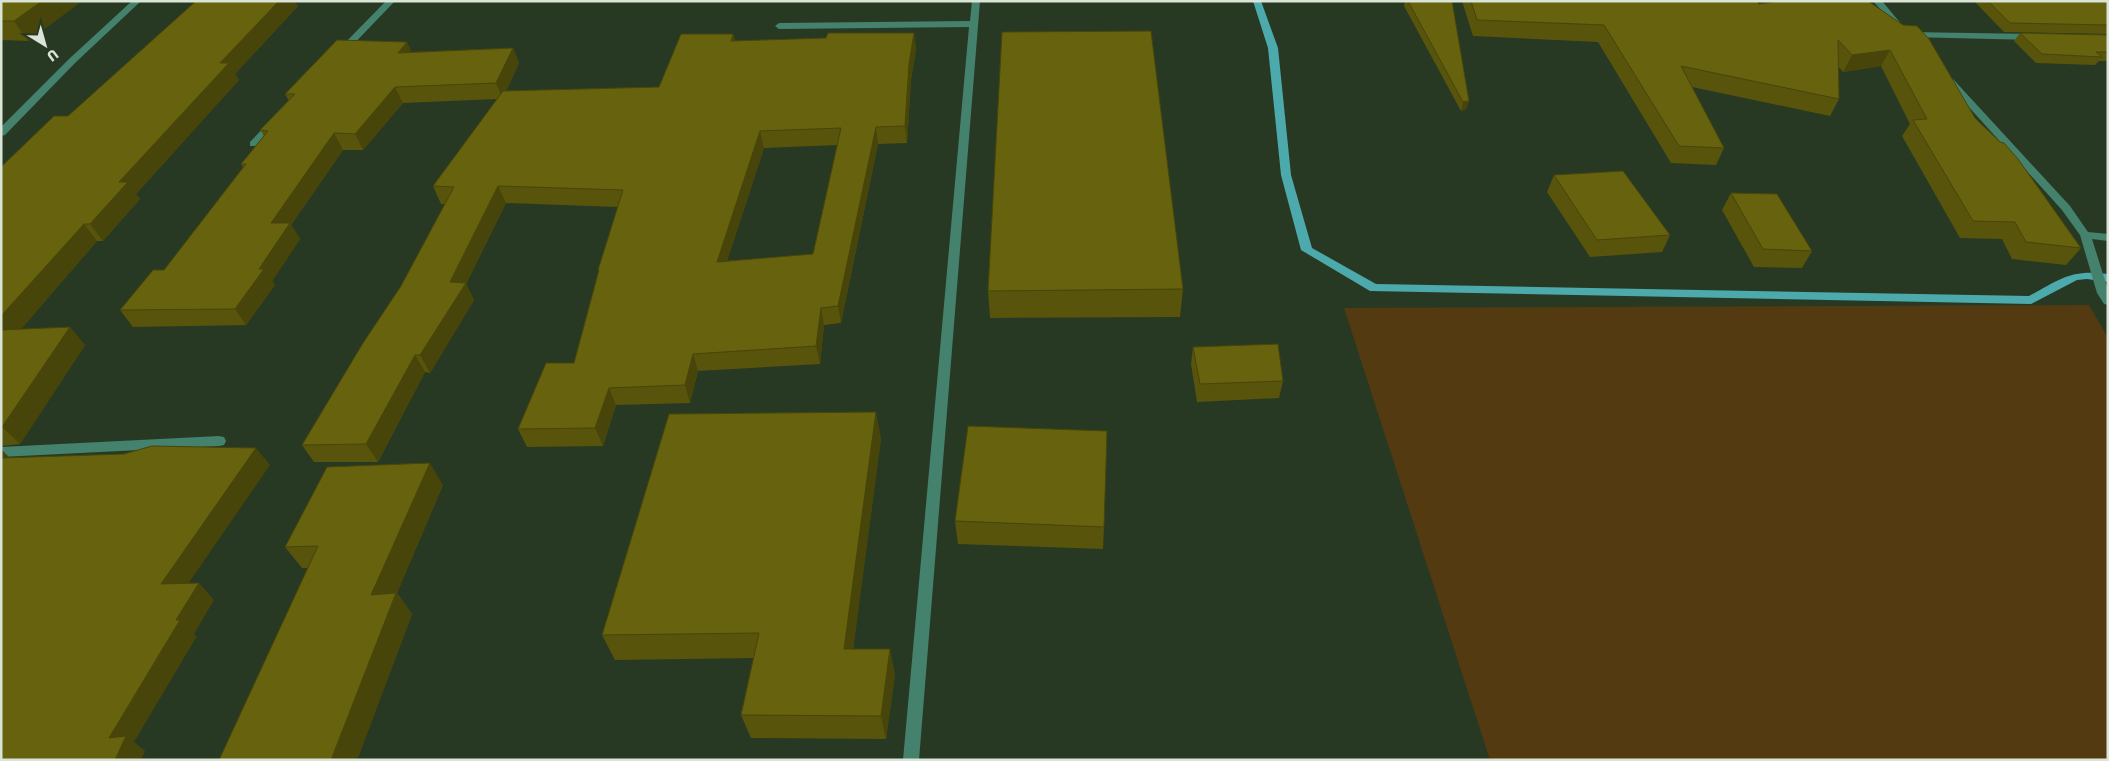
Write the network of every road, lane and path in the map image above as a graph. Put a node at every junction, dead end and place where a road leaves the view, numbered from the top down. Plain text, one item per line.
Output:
1 (136, 1) edge
2 (391, 1) edge
3 (976, 1) edge
4 (1877, 1) edge
5 (974, 24) junction
6 (779, 26) dead end
7 (2041, 37) edge
8 (332, 60) edge
9 (1940, 70) edge
10 (283, 113) edge
11 (1, 133) edge
12 (254, 144) dead end
13 (2085, 235) junction
14 (2108, 238) edge
15 (2106, 297) edge
16 (220, 441) dead end
17 (1, 452) edge
18 (911, 760) edge

1 - 11 street
2 - 8 street
3 - 5 street
4 - 7 street
5 - 6 street
5 - 18 street
9 - 13 street
10 - 12 street
13 - 14 street
13 - 15 street
16 - 17 street

